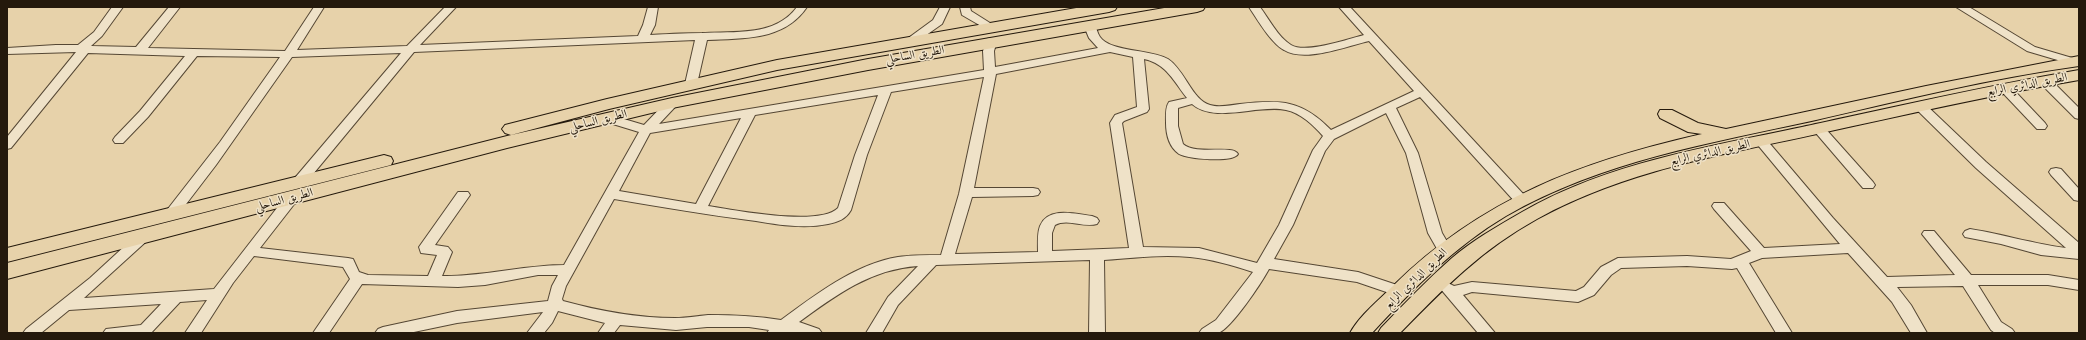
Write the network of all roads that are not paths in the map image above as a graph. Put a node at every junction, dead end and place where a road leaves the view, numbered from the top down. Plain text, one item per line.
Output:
1 (118, 7) edge
2 (174, 7) edge
3 (319, 7) edge
4 (451, 7) edge
5 (653, 7) edge
6 (802, 7) edge
7 (945, 7) edge
8 (965, 7) edge
9 (1109, 7) edge
10 (1197, 7) edge
11 (1254, 7) edge
12 (1344, 7) edge
13 (1961, 7) edge
14 (1090, 26) junction
15 (991, 35) junction
16 (702, 36) junction
17 (1371, 37) junction
18 (642, 39) junction
19 (911, 41) junction
20 (411, 48) junction
21 (83, 49) junction
22 (2032, 49) junction
23 (1110, 50) junction
24 (8, 51) edge
25 (139, 51) junction
26 (194, 53) junction
27 (1138, 53) junction
28 (290, 54) junction
29 (2078, 66) edge
30 (990, 72) junction
31 (2045, 74) junction
32 (691, 84) junction
33 (2005, 88) junction
34 (886, 89) junction
35 (1422, 92) junction
36 (1196, 100) junction
37 (672, 103) junction
38 (1390, 106) junction
39 (1921, 107) junction
40 (751, 111) junction
41 (2079, 115) edge
42 (607, 118) junction
43 (2041, 126) dead end
44 (1819, 129) junction
45 (646, 130) junction
46 (1736, 132) junction
47 (1330, 136) junction
48 (119, 140) dead end
49 (1761, 141) junction
50 (7, 145) edge
51 (1655, 150) junction
52 (1232, 154) dead end
53 (2056, 172) dead end
54 (1868, 185) dead end
55 (295, 190) junction
56 (1033, 192) dead end
57 (965, 193) junction
58 (612, 194) junction
59 (463, 195) dead end
60 (2079, 197) edge
61 (1521, 200) junction
62 (1719, 206) dead end
63 (700, 210) junction
64 (172, 213) junction
65 (1092, 221) dead end
66 (1929, 234) dead end
67 (1970, 234) dead end
68 (145, 235) junction
69 (1851, 248) junction
70 (2077, 248) edge
71 (251, 250) junction
72 (1445, 250) junction
73 (1761, 253) junction
74 (1137, 254) junction
75 (7, 255) edge
76 (1046, 255) junction
77 (1097, 255) junction
78 (939, 260) junction
79 (1741, 262) junction
80 (1262, 266) junction
81 (7, 270) edge
82 (569, 270) junction
83 (358, 278) junction
84 (1968, 281) junction
85 (433, 282) junction
86 (1884, 282) junction
87 (2079, 285) edge
88 (1446, 287) junction
89 (1401, 292) junction
90 (218, 294) junction
91 (177, 296) junction
92 (68, 305) junction
93 (556, 305) junction
94 (616, 319) junction
95 (686, 328) edge
96 (780, 329) edge
97 (35, 333) edge
98 (111, 333) edge
99 (193, 333) edge
100 (321, 333) edge
101 (385, 333) edge
102 (535, 333) edge
103 (606, 333) edge
104 (814, 333) edge
105 (874, 333) edge
106 (1097, 333) edge
107 (1207, 333) edge
108 (1360, 333) edge
109 (1388, 333) edge
110 (1487, 333) edge
111 (1784, 333) edge
112 (1919, 333) edge
113 (2007, 333) edge

1 - 21 street
2 - 25 street
3 - 28 street
4 - 20 street
5 - 18 street
6 - 16 street
7 - 19 street
8 - 15 street
9 - 15 highway, الطريق الساحلي
10 - 14 highway, الطريق الساحلي
11 - 17 street
12 - 17 street
13 - 22 street
14 - 15 highway, الطريق الساحلي
14 - 23 street
15 - 19 highway, الطريق الساحلي
15 - 30 street
15 - 37 highway, الطريق الساحلي
16 - 18 street
16 - 32 street
17 - 35 street
18 - 20 street
19 - 32 highway, الطريق الساحلي
20 - 28 street
20 - 55 street
21 - 24 street
21 - 25 street
21 - 50 street
22 - 29 street
22 - 31 street
23 - 27 street
23 - 30 street
25 - 26 street
26 - 28 street
26 - 48 street
27 - 36 street
27 - 74 street
28 - 64 street
29 - 31 main road, الطريق الدائري الرابع
30 - 34 street
30 - 57 street
31 - 33 main road, الطريق الدائري الرابع
31 - 41 street
31 - 46 main road, الطريق الدائري الرابع
32 - 55 highway, الطريق الساحلي
33 - 39 main road, الطريق الدائري الرابع
33 - 43 street
34 - 40 street
34 - 63 street
35 - 38 street
35 - 61 street
36 - 47 street
36 - 52 street
37 - 42 highway, الطريق الساحلي
37 - 45 street
38 - 47 street
38 - 72 street
39 - 44 main road, الطريق الدائري الرابع
39 - 70 street
40 - 45 street
40 - 63 street
42 - 45 street
42 - 55 highway, الطريق الساحلي
44 - 49 main road, الطريق الدائري الرابع
44 - 54 street
45 - 58 street
46 - 51 main road, الطريق الدائري الرابع
46 - 51 main road
47 - 80 street
49 - 69 street
49 - 88 main road, الطريق الدائري الرابع
51 - 61 main road, الطريق الدائري الرابع
53 - 60 street
55 - 64 highway, الطريق الساحلي
55 - 68 highway, الطريق الساحلي
55 - 71 street
56 - 57 street
57 - 78 street
58 - 63 street
58 - 82 street
59 - 85 street
61 - 72 main road, الطريق الدائري الرابع
62 - 73 street
64 - 75 highway, الطريق الساحلي
65 - 76 street
66 - 84 street
67 - 70 street
68 - 81 highway, الطريق الساحلي
68 - 92 street
69 - 73 street
69 - 86 street
71 - 83 street
71 - 90 street
72 - 89 main road, الطريق الدائري الرابع
73 - 79 street
74 - 77 street
74 - 80 street
76 - 77 street
76 - 78 street
77 - 106 street
78 - 96 street
78 - 105 street
79 - 88 street
79 - 111 street
80 - 89 street
80 - 107 street
82 - 85 street
82 - 93 street
83 - 85 street
83 - 100 street
84 - 86 street
84 - 87 street
84 - 113 street
86 - 112 street
88 - 109 main road, الطريق الدائري الرابع
88 - 110 street
89 - 108 main road, الطريق الدائري الرابع
90 - 91 street
90 - 99 street
91 - 92 street
91 - 98 street
92 - 97 street
93 - 94 street
93 - 101 street
93 - 102 street
94 - 95 street
94 - 103 street
95 - 96 street
96 - 104 street

